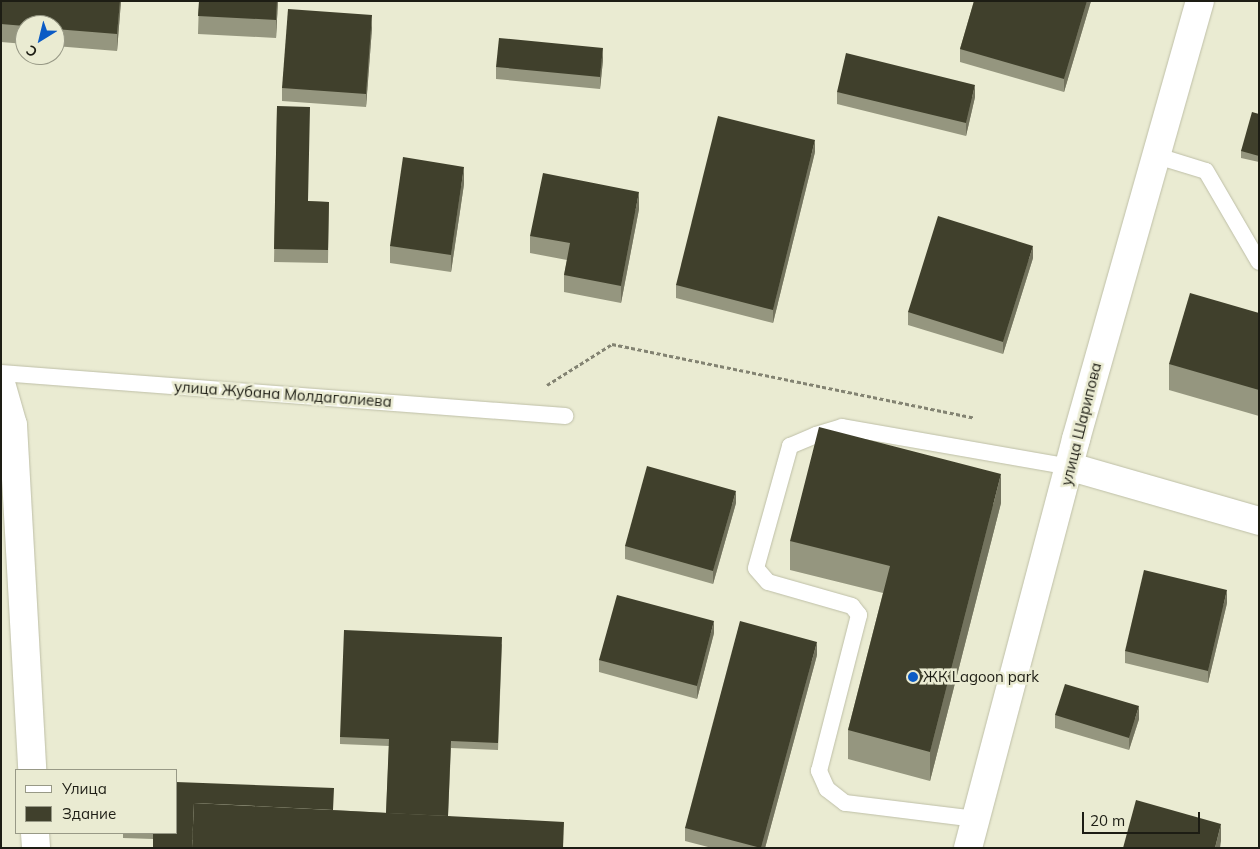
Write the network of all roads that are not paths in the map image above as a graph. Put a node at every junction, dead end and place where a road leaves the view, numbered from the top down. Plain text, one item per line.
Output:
1 (1200, 1) edge
2 (1154, 155) junction
3 (1259, 262) edge
4 (1, 373) edge
5 (1, 383) edge
6 (565, 416) dead end
7 (1071, 467) junction
8 (1259, 521) edge
9 (32, 769) edge
10 (976, 819) junction
11 (36, 834) edge
12 (36, 848) edge
13 (968, 848) edge

1 - 2 street, улица Шарипова
2 - 3 lane
2 - 7 street, улица Шарипова
4 - 6 lane, улица Жубана Молдагалиева
5 - 9 street
7 - 8 street
7 - 10 street, улица Шарипова
7 - 10 lane
10 - 13 street, улица Шарипова
11 - 12 street

